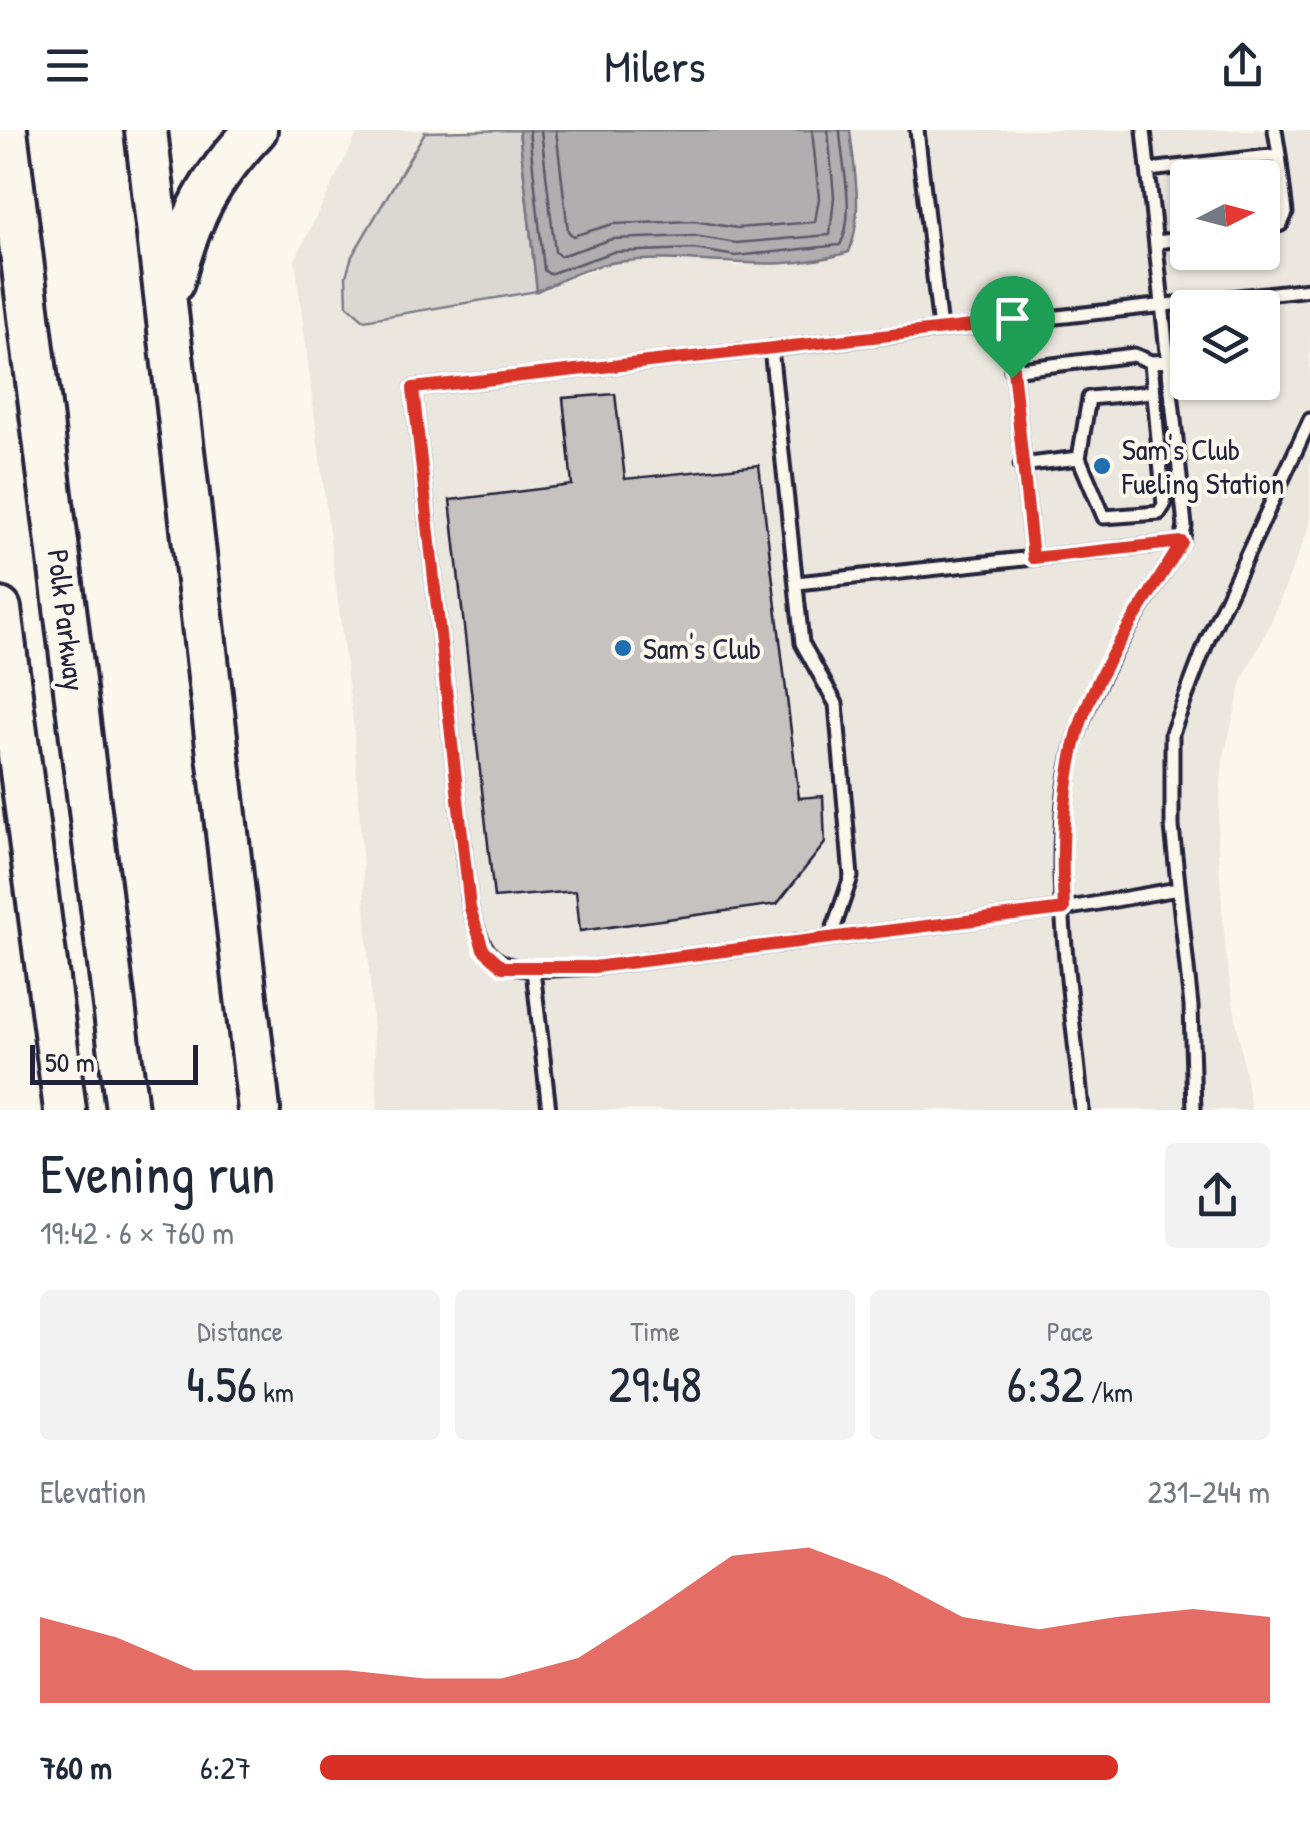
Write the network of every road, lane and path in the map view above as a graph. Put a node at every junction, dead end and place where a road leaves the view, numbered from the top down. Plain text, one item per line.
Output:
1 (146, 130) edge
2 (256, 130) edge
3 (918, 130) edge
4 (1276, 130) edge
5 (1144, 134) edge
6 (8, 146) edge
7 (1278, 155) junction
8 (1279, 160) edge
9 (1149, 170) junction
10 (1280, 170) edge
11 (1280, 224) edge
12 (1170, 240) edge
13 (1157, 242) junction
14 (1310, 289) edge
15 (1163, 306) junction
16 (166, 310) junction
17 (1008, 322) junction
18 (940, 328) junction
19 (771, 348) junction
20 (1170, 361) joint
21 (1151, 362) junction
22 (1012, 370) junction
23 (1154, 392) junction
24 (1174, 400) edge
25 (1176, 419) junction
26 (1310, 420) edge
27 (1151, 422) junction
28 (1094, 428) dead end
29 (1079, 458) junction
30 (1021, 465) junction
31 (1180, 475) junction
32 (1156, 477) junction
33 (1099, 483) dead end
34 (1182, 542) junction
35 (1033, 558) junction
36 (797, 583) junction
37 (0, 609) edge
38 (1178, 889) junction
39 (1064, 909) junction
40 (830, 936) junction
41 (534, 970) junction
42 (65, 1110) edge
43 (127, 1110) edge
44 (259, 1110) edge
45 (549, 1110) edge
46 (1082, 1110) edge
47 (1194, 1110) edge

1 - 16 highway
2 - 16 highway
3 - 18 lane
4 - 7 lane
5 - 9 lane
6 - 43 highway, Polk Parkway
7 - 8 lane
7 - 9 lane
9 - 13 lane
10 - 11 lane
12 - 13 lane
13 - 15 lane
14 - 15 lane
15 - 17 lane
15 - 20 lane
16 - 44 highway
17 - 18 lane
17 - 22 lane
18 - 19 lane
19 - 36 lane
19 - 41 lane
20 - 21 lane
21 - 22 lane
21 - 23 lane
22 - 30 lane
23 - 27 lane
23 - 29 lane
24 - 25 lane
25 - 27 lane
25 - 31 lane
26 - 38 lane
27 - 32 lane
28 - 29 lane
29 - 30 lane
29 - 32 lane
29 - 33 lane
30 - 35 lane
31 - 32 lane
31 - 34 lane
34 - 35 lane
34 - 39 lane
35 - 36 lane
36 - 40 lane
37 - 42 highway
38 - 39 lane
38 - 47 lane
39 - 40 lane
39 - 46 lane
40 - 41 lane
41 - 45 lane

